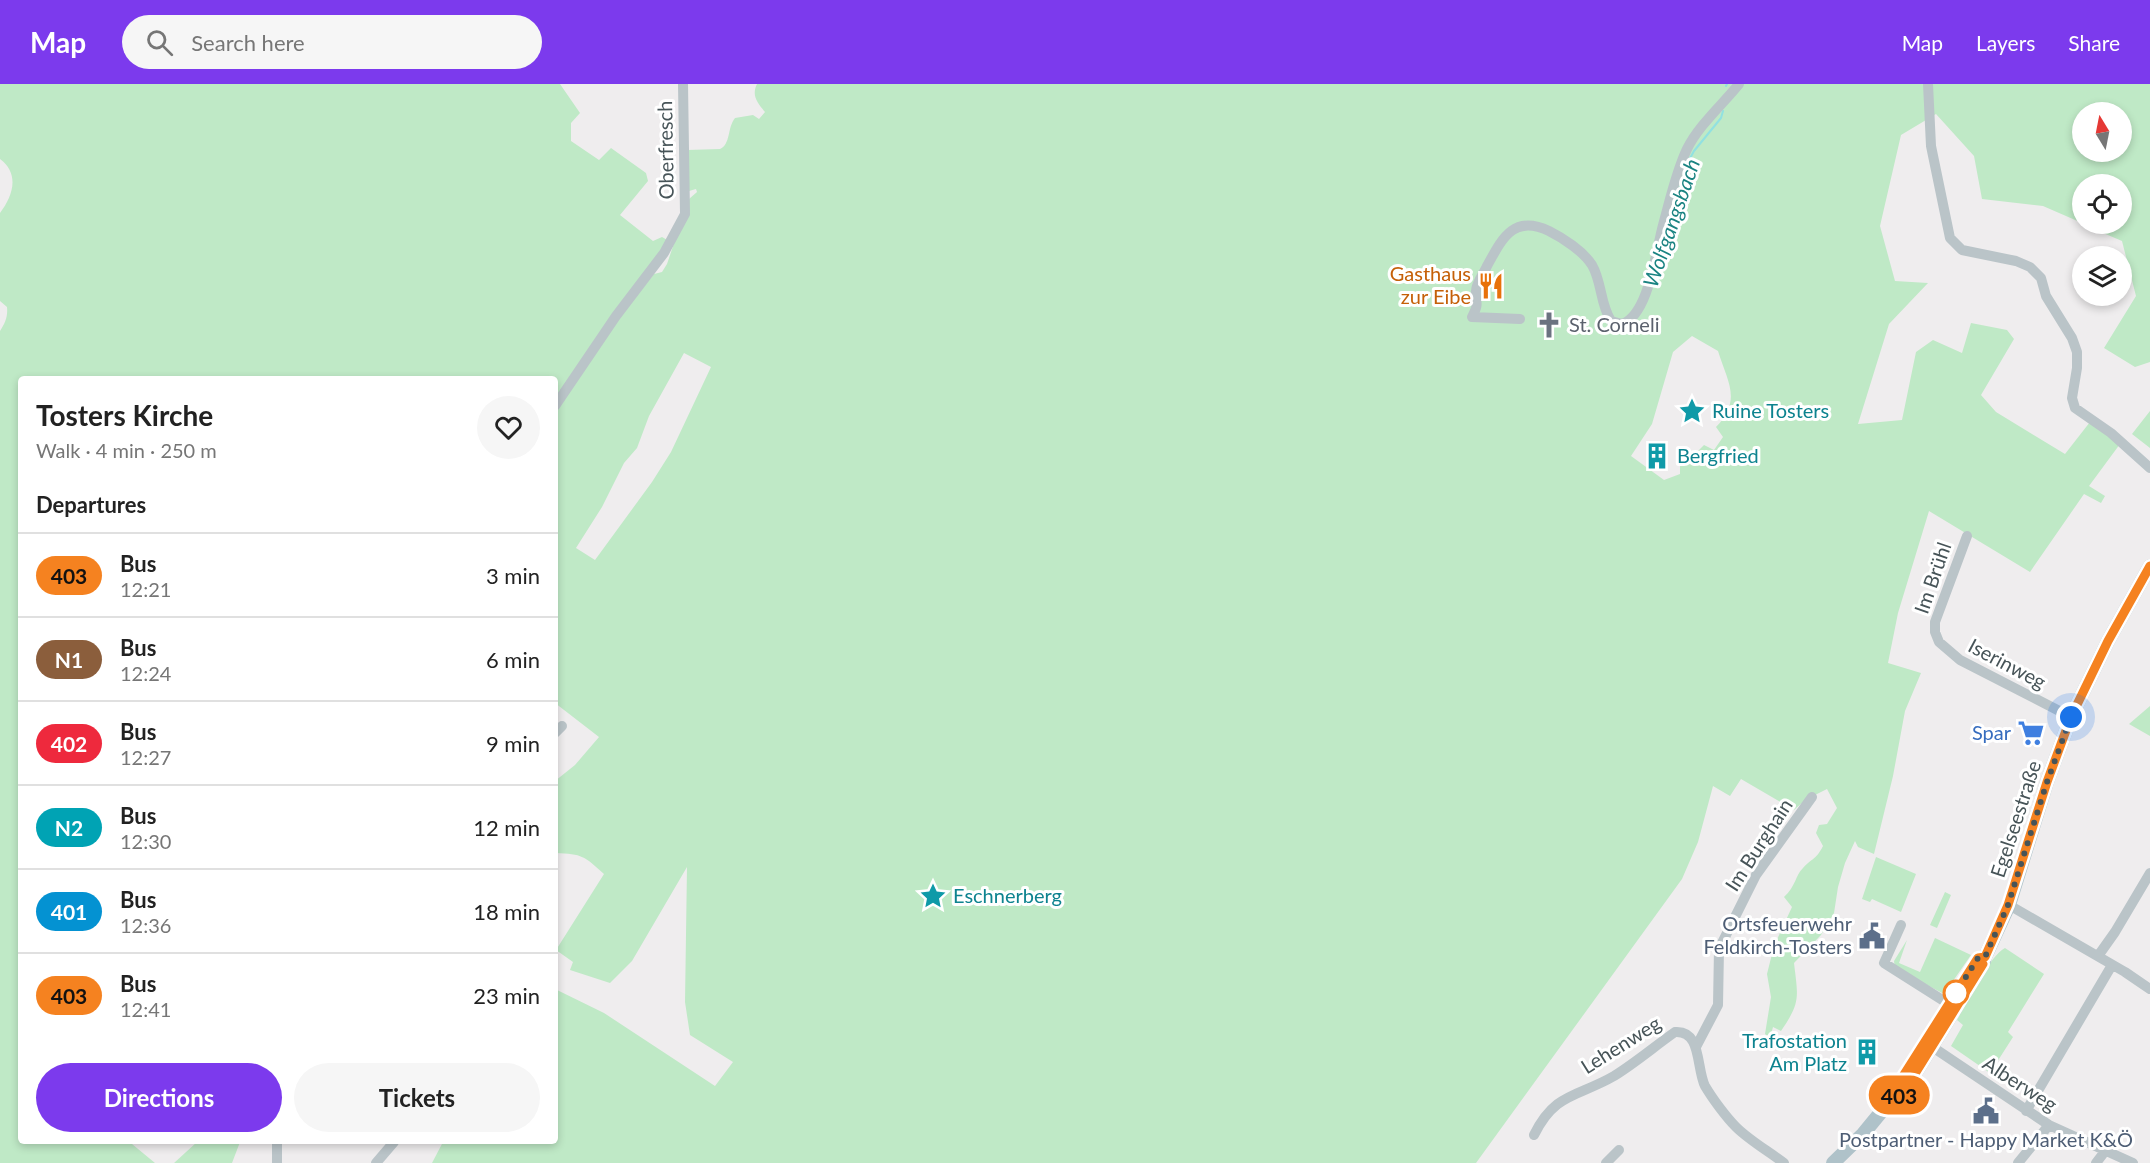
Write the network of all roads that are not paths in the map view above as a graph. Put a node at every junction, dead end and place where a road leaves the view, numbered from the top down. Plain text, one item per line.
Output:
1 (683, 84) edge
2 (1739, 84) edge
3 (1928, 84) edge
4 (1520, 319) dead end
5 (558, 402) edge
6 (2150, 468) edge
7 (1967, 536) dead end
8 (2150, 566) edge
9 (2145, 587) edge
10 (1935, 632) joint
11 (2071, 717) junction
12 (1812, 797) dead end
13 (2150, 873) edge
14 (2008, 905) junction
15 (1901, 925) dead end
16 (2098, 956) junction
17 (2112, 965) junction
18 (2150, 988) edge
19 (1951, 1006) junction
20 (1928, 1044) junction
21 (1695, 1047) junction
22 (2026, 1111) junction
23 (2049, 1125) junction
24 (1534, 1136) dead end
25 (277, 1144) edge
26 (392, 1144) edge
27 (1619, 1150) dead end
28 (2106, 1150) junction
29 (277, 1163) edge
30 (375, 1163) edge
31 (1606, 1163) edge
32 (1784, 1163) edge
33 (1833, 1163) edge
34 (2018, 1163) edge
35 (2096, 1163) edge
36 (2133, 1163) edge

1 - 5 street, Oberfresch
2 - 4 street
3 - 6 street
7 - 10 street, Im Brühl
8 - 9 main road, Egelseestraße
9 - 11 main road, Egelseestraße
10 - 11 street, Iserinweg
11 - 14 main road, Egelseestraße
12 - 21 street, Im Burghain
13 - 16 street
14 - 16 street
14 - 19 main road, Egelseestraße
15 - 19 street
16 - 17 street
17 - 18 street
17 - 22 street
19 - 20 main road, Egelseestraße
20 - 22 street, Alberweg
20 - 33 main road, Egelseestraße
21 - 24 street, Lehenweg
21 - 32 street
22 - 23 street, Alberweg
23 - 28 street, Alberweg
23 - 34 street
25 - 29 street
26 - 30 street
27 - 31 street
28 - 35 street
28 - 36 street, Alberweg

